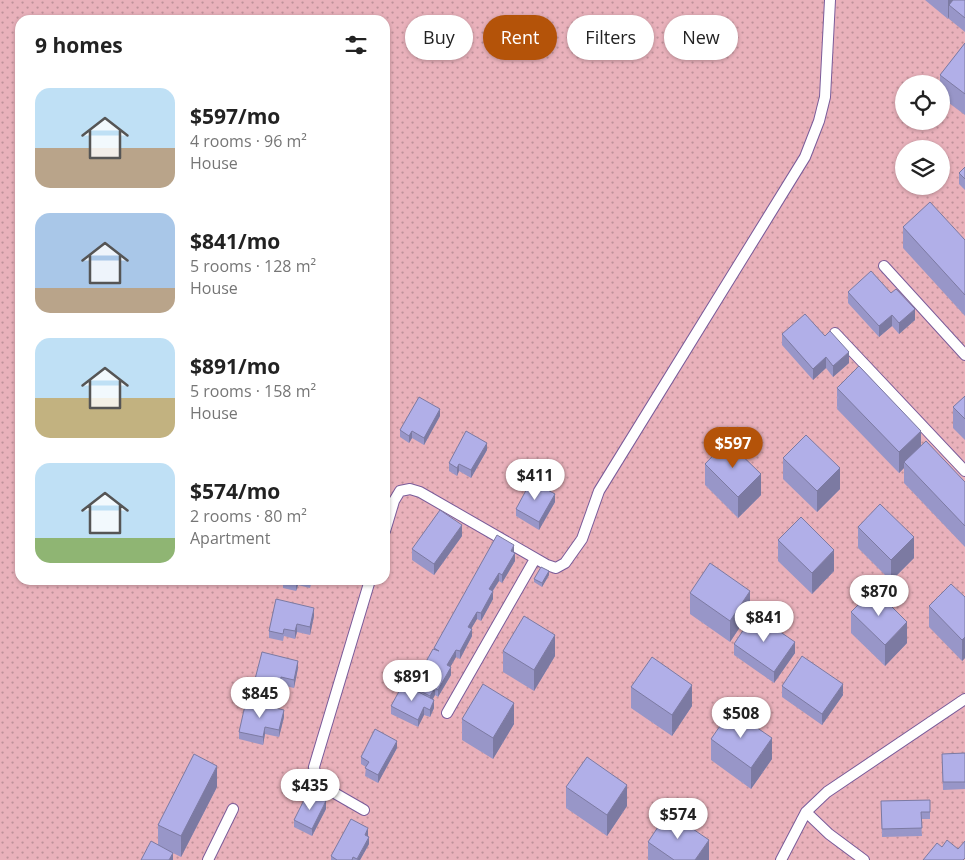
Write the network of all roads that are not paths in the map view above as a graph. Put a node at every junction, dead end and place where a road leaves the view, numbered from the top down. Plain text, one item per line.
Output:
1 (830, 0) edge
2 (884, 266) dead end
3 (835, 333) edge
4 (965, 355) edge
5 (965, 471) edge
6 (390, 515) edge
7 (535, 559) junction
8 (369, 585) edge
9 (965, 699) edge
10 (447, 713) dead end
11 (233, 809) dead end
12 (364, 810) dead end
13 (806, 812) junction
14 (208, 860) edge
15 (781, 860) edge
16 (864, 860) edge

1 - 7 street
2 - 4 street
3 - 5 street
6 - 7 street
7 - 10 street
8 - 12 street
9 - 13 street
11 - 14 street
13 - 15 street
13 - 16 street

